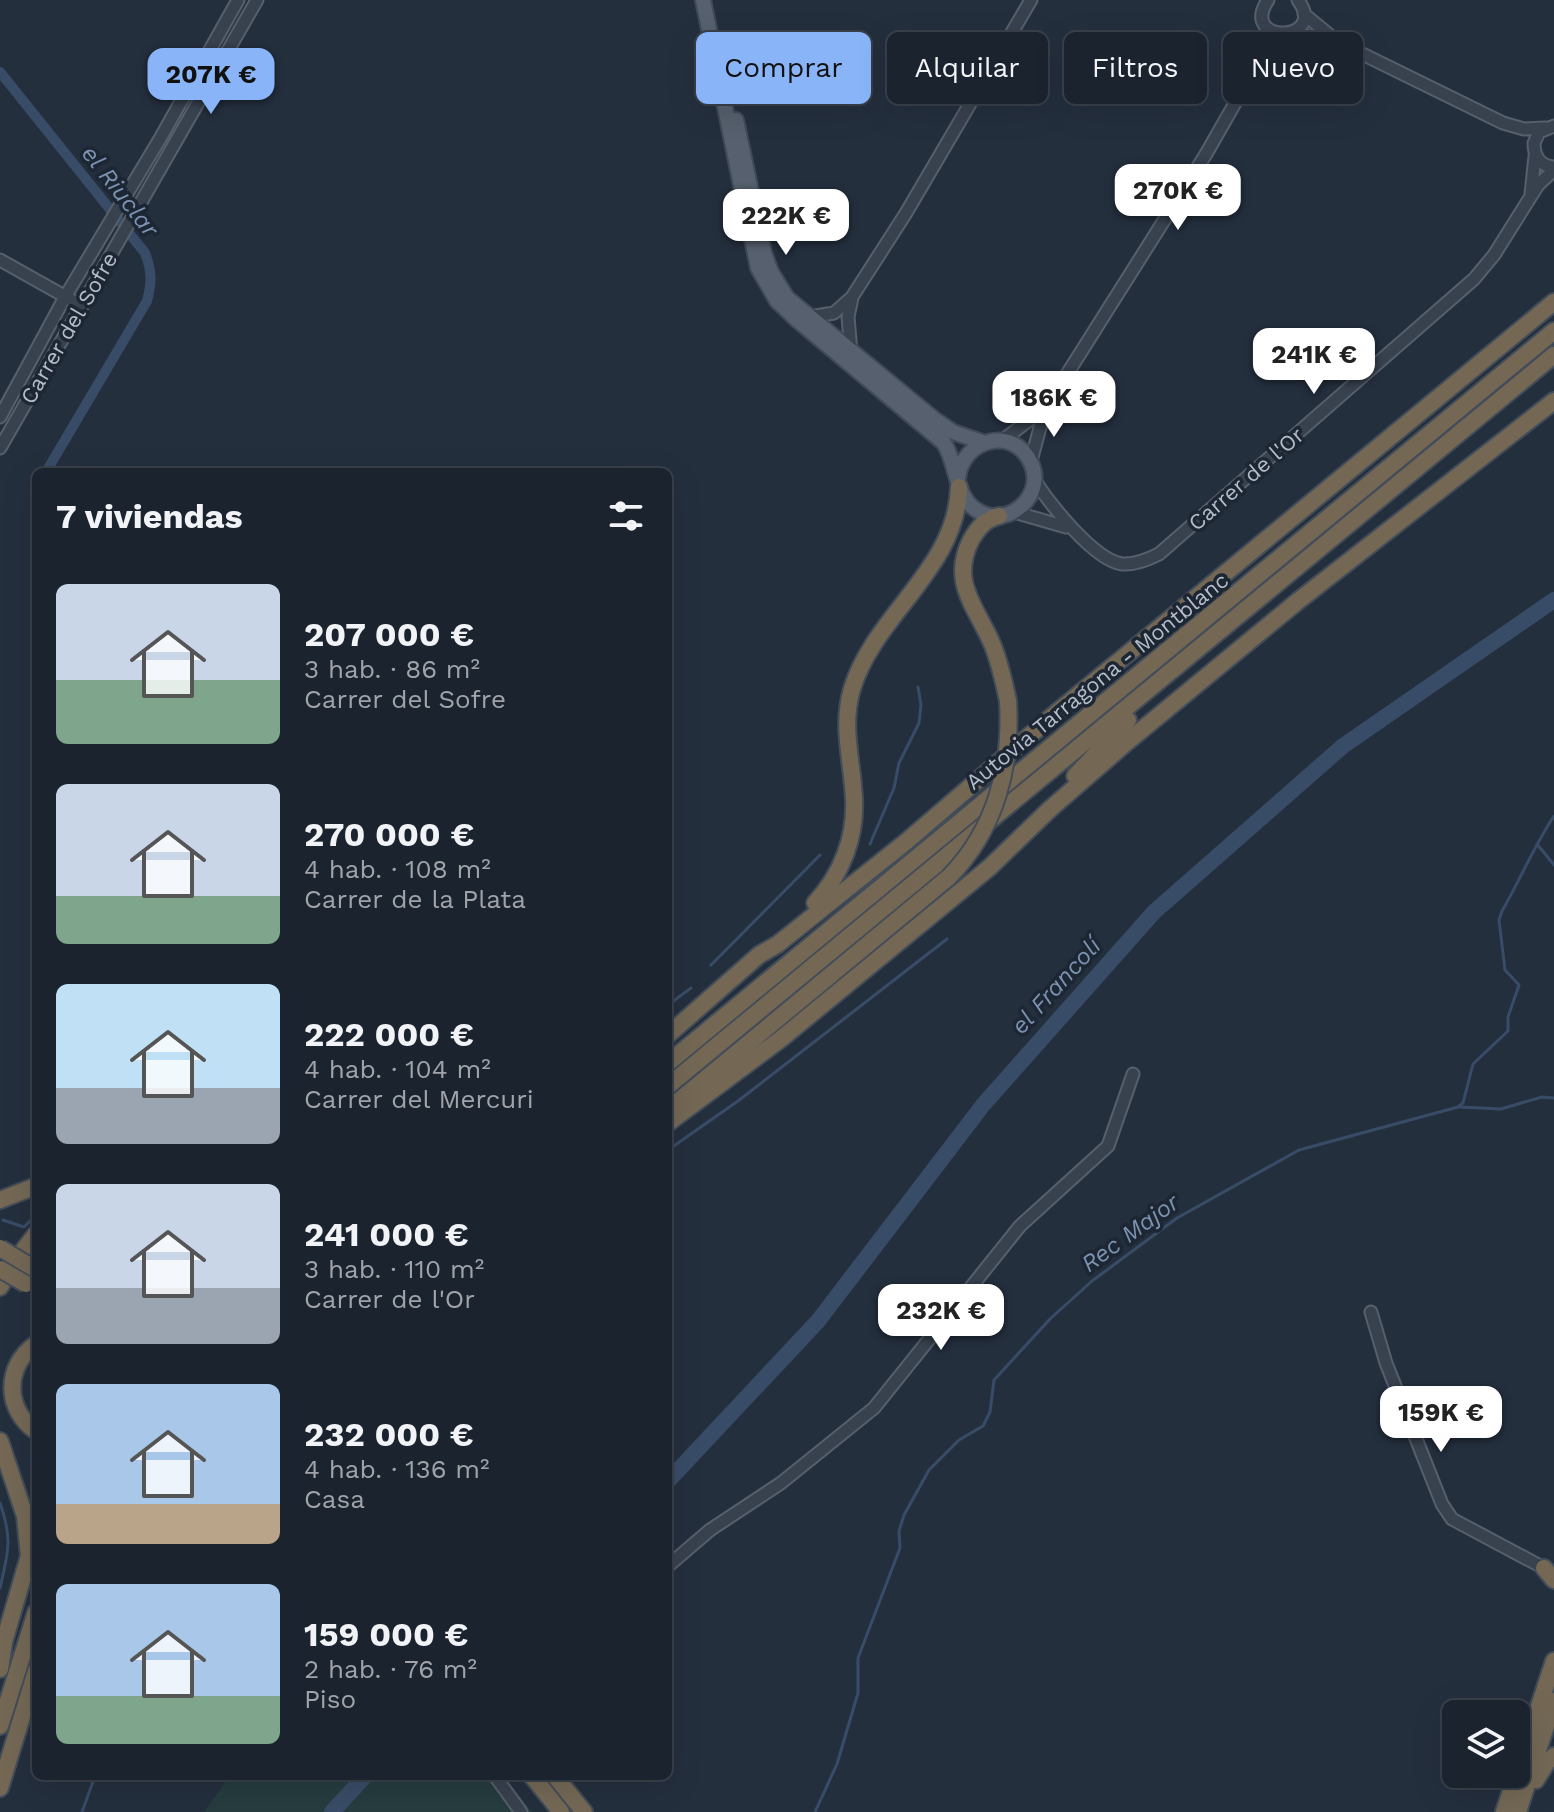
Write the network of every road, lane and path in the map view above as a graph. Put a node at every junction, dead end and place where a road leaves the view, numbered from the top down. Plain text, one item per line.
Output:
1 (238, 0) edge
2 (257, 0) edge
3 (703, 0) edge
4 (713, 0) edge
5 (1031, 0) edge
6 (1298, 0) edge
7 (1263, 2) edge
8 (1304, 14) junction
9 (1274, 32) edge
10 (1292, 32) edge
11 (1326, 32) edge
12 (1363, 54) edge
13 (1235, 104) edge
14 (1503, 123) junction
15 (1551, 126) edge
16 (1535, 154) junction
17 (1554, 168) edge
18 (1531, 195) junction
19 (0, 260) edge
20 (65, 297) junction
21 (852, 297) junction
22 (1554, 302) edge
23 (82, 306) junction
24 (809, 317) junction
25 (1554, 331) edge
26 (851, 353) junction
27 (1554, 355) edge
28 (1554, 401) edge
29 (1045, 409) junction
30 (0, 417) edge
31 (1003, 440) junction
32 (982, 442) junction
33 (0, 448) edge
34 (1031, 461) junction
35 (1392, 464) junction
36 (1035, 481) junction
37 (959, 483) junction
38 (1007, 514) junction
39 (1073, 531) junction
40 (1201, 596) junction
41 (1151, 690) junction
42 (1050, 809) junction
43 (907, 841) junction
44 (759, 955) junction
45 (795, 957) junction
46 (672, 1031) edge
47 (672, 1060) edge
48 (1133, 1074) dead end
49 (672, 1083) edge
50 (672, 1116) edge
51 (672, 1116) edge
52 (32, 1188) edge
53 (0, 1200) edge
54 (32, 1239) edge
55 (0, 1248) edge
56 (32, 1267) edge
57 (0, 1269) edge
58 (0, 1287) edge
59 (31, 1287) edge
60 (1371, 1312) dead end
61 (32, 1348) edge
62 (32, 1427) edge
63 (0, 1441) edge
64 (0, 1451) edge
65 (14, 1484) junction
66 (672, 1563) edge
67 (1551, 1572) edge
68 (32, 1574) edge
69 (32, 1625) edge
70 (1554, 1661) edge
71 (0, 1669) edge
72 (0, 1680) edge
73 (32, 1684) edge
74 (32, 1708) edge
75 (1553, 1709) edge
76 (0, 1726) edge
77 (1554, 1756) edge
78 (498, 1780) edge
79 (535, 1780) edge
80 (558, 1780) edge
81 (0, 1790) edge
82 (521, 1812) edge
83 (561, 1812) edge
84 (584, 1812) edge
85 (1504, 1812) edge
86 (1521, 1812) edge

1 - 20 street, Carrer del Sofre
2 - 23 street, Carrer del Sofre
3 - 37 main road
4 - 24 main road
5 - 21 street
6 - 8 street
7 - 9 street
8 - 10 street
8 - 11 street
12 - 14 street
13 - 29 street
14 - 15 street
14 - 16 street
15 - 16 street, Carrer de l'Or
16 - 17 street
16 - 18 street, Carrer de l'Or
17 - 18 street, Carrer de l'Or
18 - 39 street, Carrer de l'Or
19 - 20 street
20 - 23 street
20 - 30 street, Carrer del Sofre
21 - 24 street
21 - 26 street
22 - 40 highway
23 - 33 street, Carrer del Sofre
24 - 26 main road
25 - 35 highway, Autovia Tarragona - Montblanc
26 - 32 main road
27 - 41 highway, Autovia Tarragona - Montblanc
28 - 42 highway
29 - 31 street
29 - 34 street
31 - 32 main road
31 - 34 main road
32 - 37 main road
34 - 36 main road
35 - 40 highway
35 - 45 highway, Autovia Tarragona - Montblanc
36 - 38 main road
36 - 39 street, Carrer de l'Or
37 - 38 main road
37 - 44 highway
38 - 39 street, Carrer de l'Or
38 - 51 highway, bridge
40 - 43 highway
41 - 42 highway
41 - 49 highway, Autovia Tarragona - Montblanc
42 - 50 highway
43 - 44 highway
43 - 45 highway
44 - 46 highway
45 - 47 highway, Autovia Tarragona - Montblanc
48 - 66 street
52 - 53 highway
54 - 58 highway
55 - 56 highway, bridge
57 - 59 highway, bridge
60 - 67 street
61 - 62 highway
63 - 65 highway
64 - 65 highway
65 - 71 highway
68 - 72 highway
69 - 76 highway
70 - 85 highway
73 - 81 highway
74 - 81 highway
75 - 86 highway
77 - 86 highway
78 - 82 street
79 - 83 highway
80 - 84 highway

